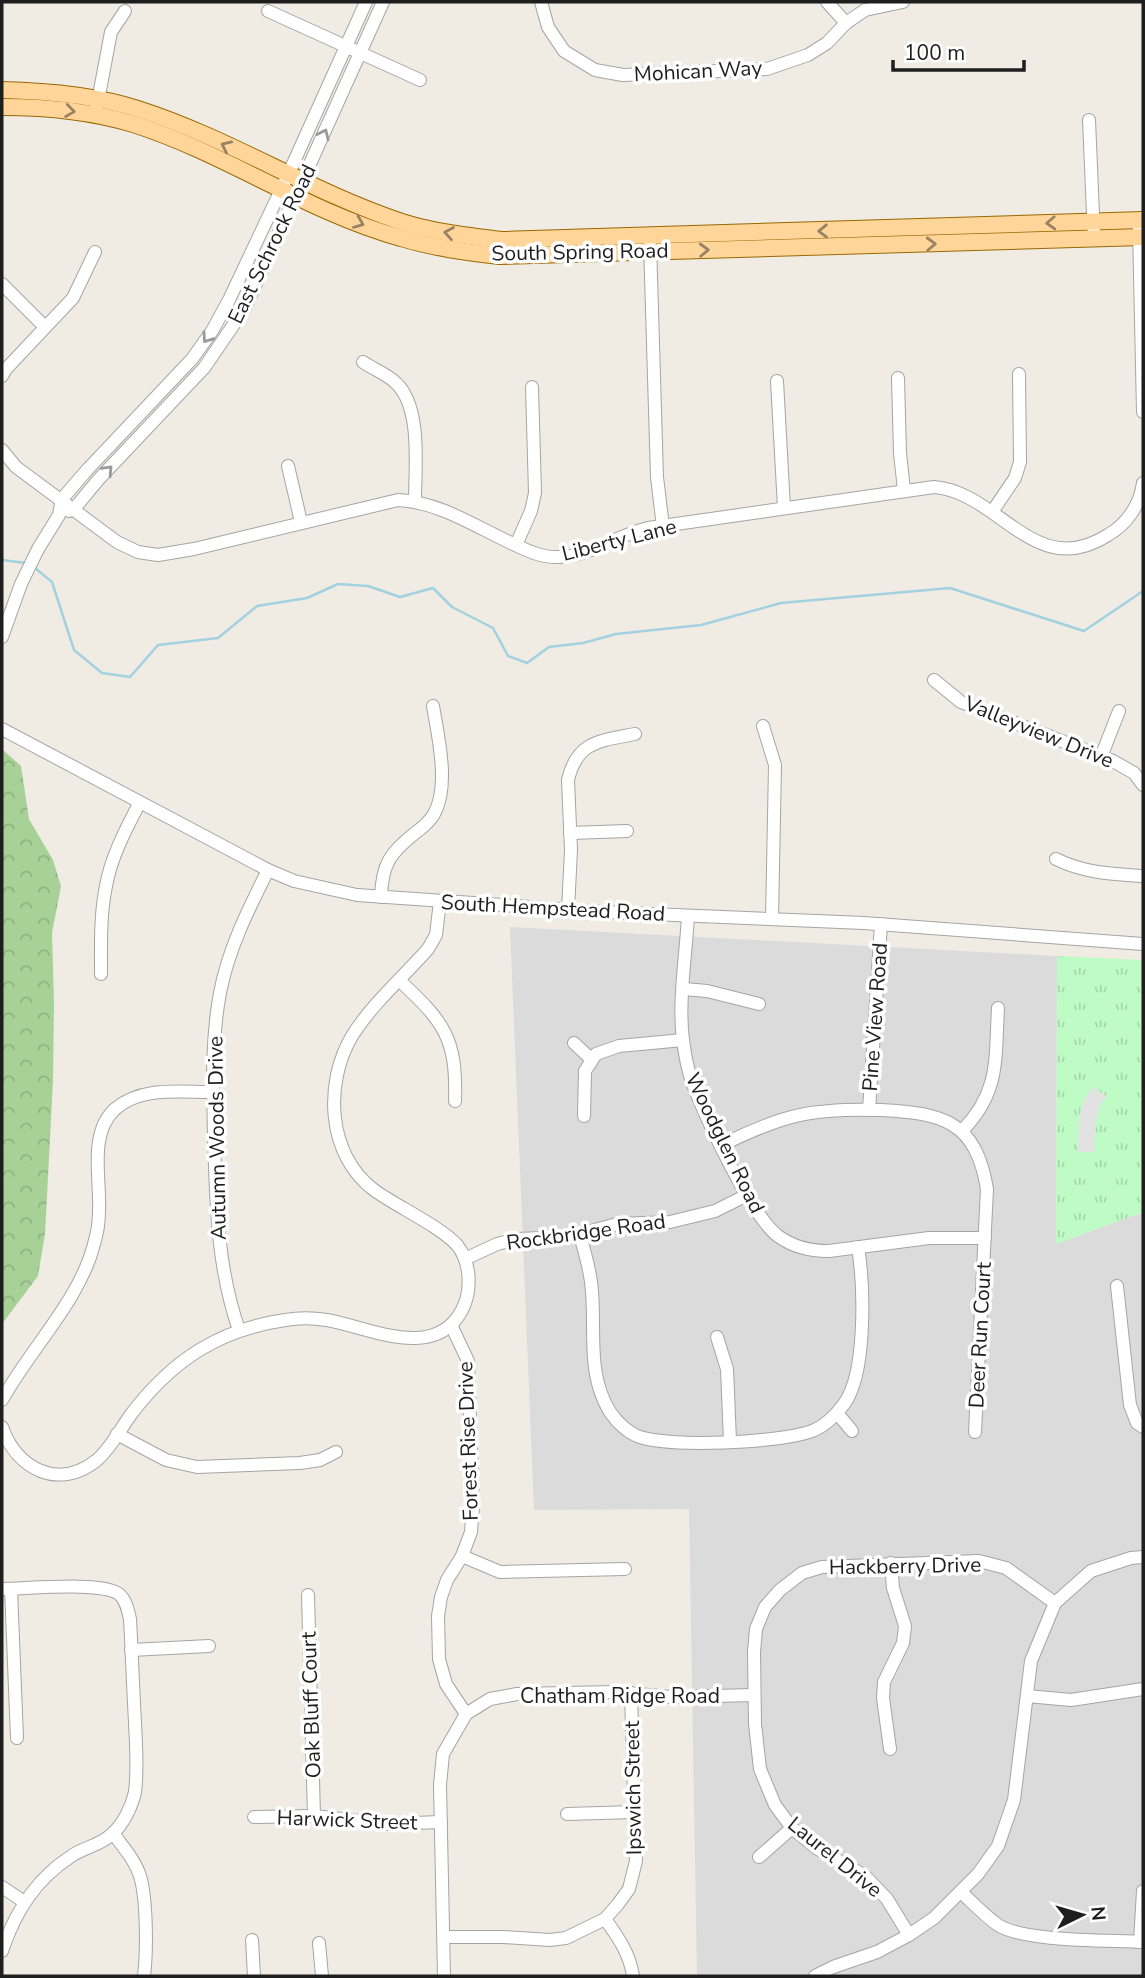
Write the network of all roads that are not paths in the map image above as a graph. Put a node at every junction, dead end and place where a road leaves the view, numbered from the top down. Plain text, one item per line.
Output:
1 (366, 2) edge
2 (383, 2) edge
3 (541, 2) edge
4 (827, 2) edge
5 (903, 2) edge
6 (125, 10) dead end
7 (268, 11) dead end
8 (846, 23) junction
9 (345, 47) junction
10 (360, 54) junction
11 (420, 80) dead end
12 (2, 90) edge
13 (2, 107) edge
14 (97, 107) junction
15 (1089, 120) dead end
16 (292, 185) junction
17 (1094, 229) junction
18 (1141, 229) edge
19 (650, 244) junction
20 (95, 252) dead end
21 (2, 284) edge
22 (45, 327) junction
23 (363, 362) dead end
24 (1018, 374) dead end
25 (2, 376) edge
26 (898, 378) dead end
27 (777, 381) dead end
28 (532, 387) dead end
29 (1143, 412) edge
30 (2, 450) edge
31 (288, 466) dead end
32 (1143, 484) edge
33 (904, 490) junction
34 (62, 499) junction
35 (415, 501) junction
36 (784, 508) junction
37 (74, 509) junction
38 (992, 512) junction
39 (59, 515) junction
40 (301, 522) junction
41 (663, 527) junction
42 (516, 545) junction
43 (2, 637) edge
44 (934, 680) dead end
45 (433, 706) dead end
46 (1118, 711) dead end
47 (763, 726) dead end
48 (2, 729) edge
49 (635, 734) dead end
50 (1101, 757) junction
51 (1143, 785) edge
52 (139, 804) junction
53 (627, 831) dead end
54 (570, 833) junction
55 (1056, 859) dead end
56 (268, 870) junction
57 (1143, 876) edge
58 (381, 897) junction
59 (440, 901) junction
60 (568, 910) junction
61 (688, 916) junction
62 (772, 919) junction
63 (881, 924) junction
64 (1143, 944) edge
65 (101, 974) dead end
66 (400, 981) junction
67 (684, 989) junction
68 (759, 1004) dead end
69 (998, 1008) dead end
70 (683, 1040) junction
71 (574, 1043) dead end
72 (591, 1059) junction
73 (213, 1092) junction
74 (455, 1101) dead end
75 (869, 1110) junction
76 (584, 1116) dead end
77 (962, 1131) junction
78 (722, 1145) junction
79 (747, 1195) junction
80 (580, 1235) junction
81 (985, 1238) junction
82 (858, 1247) junction
83 (465, 1259) junction
84 (1117, 1286) dead end
85 (451, 1325) junction
86 (239, 1330) junction
87 (717, 1337) dead end
88 (2, 1400) edge
89 (837, 1413) junction
90 (1140, 1425) edge
91 (2, 1427) edge
92 (852, 1431) dead end
93 (975, 1432) dead end
94 (117, 1434) junction
95 (730, 1441) junction
96 (4, 1444) edge
97 (336, 1452) dead end
98 (462, 1556) junction
99 (1143, 1556) edge
100 (891, 1563) junction
101 (625, 1569) dead end
102 (6, 1589) edge
103 (309, 1595) dead end
104 (1055, 1603) junction
105 (209, 1646) dead end
106 (131, 1650) junction
107 (1143, 1689) edge
108 (631, 1693) junction
109 (754, 1695) junction
110 (1027, 1696) junction
111 (466, 1714) junction
112 (17, 1738) dead end
113 (890, 1749) dead end
114 (634, 1812) junction
115 (567, 1814) dead end
116 (314, 1815) junction
117 (254, 1817) dead end
118 (441, 1822) junction
119 (792, 1828) junction
120 (114, 1833) junction
121 (758, 1857) dead end
122 (2, 1887) edge
123 (1143, 1891) edge
124 (961, 1892) junction
125 (23, 1901) junction
126 (606, 1919) junction
127 (909, 1935) junction
128 (444, 1937) junction
129 (252, 1940) dead end
130 (1141, 1942) edge
131 (319, 1943) dead end
132 (2, 1951) edge
133 (835, 1972) edge
134 (144, 1976) edge
135 (254, 1976) edge
136 (321, 1976) edge
137 (444, 1976) edge
138 (633, 1976) edge
139 (815, 1976) edge

1 - 9 street, East Schrock Road
2 - 10 street, East Schrock Road
3 - 8 street, Mohican Way
4 - 8 street
5 - 8 street, Mohican Way
6 - 14 street
7 - 9 street
9 - 10 street
9 - 16 street, East Schrock Road
10 - 11 street
16 -> 10 street, East Schrock Road
12 - 14 main road, South Spring Road
13 -> 14 main road, South Spring Road
14 - 16 main road, South Spring Road
15 - 17 street
16 - 19 main road, South Spring Road
16 -> 34 street, East Schrock Road
37 -> 16 street, East Schrock Road
17 - 18 main road, South Spring Road
17 - 19 main road, South Spring Road
18 - 29 street
19 - 41 street
20 - 22 street
21 - 22 street
22 - 25 street
23 - 35 street
24 - 38 street
26 - 33 street
27 - 36 street
28 - 42 street
30 - 34 street, Liberty Lane
31 - 40 street
32 - 38 street, Liberty Lane
33 - 36 street, Liberty Lane
33 - 38 street, Liberty Lane
34 - 37 street, Liberty Lane
34 - 39 street
35 - 40 street, Liberty Lane
35 - 42 street, Liberty Lane
36 - 41 street, Liberty Lane
37 - 39 street, East Schrock Road
37 - 40 street, Liberty Lane
39 - 43 street
41 - 42 street, Liberty Lane
44 - 50 street, Valleyview Drive
45 - 58 street
46 - 50 street
47 - 62 street
48 - 52 street, South Hempstead Road
49 - 54 street
50 - 51 street, Valleyview Drive
52 - 56 street, South Hempstead Road
52 - 65 street
53 - 54 street
54 - 60 street
55 - 57 street
56 - 58 street, South Hempstead Road
56 - 73 street, Autumn Woods Drive
58 - 59 street, South Hempstead Road
59 - 60 street, South Hempstead Road
59 - 66 street
60 - 61 street, South Hempstead Road
61 - 62 street, South Hempstead Road
61 - 67 street, Woodglen Road
62 - 63 street, South Hempstead Road
63 - 64 street, South Hempstead Road
63 - 75 street, Pine View Road
66 - 74 street
66 - 83 street
67 - 68 street
67 - 70 street, Woodglen Road
69 - 77 street
70 - 72 street
70 - 78 street, Woodglen Road
71 - 72 street
72 - 76 street
73 - 86 street, Autumn Woods Drive
73 - 88 street
75 - 77 street
75 - 78 street
77 - 81 street, Deer Run Court
78 - 79 street, Woodglen Road
79 - 80 street, Rockbridge Road
79 - 82 street, Woodglen Road
80 - 83 street, Rockbridge Road
80 - 95 street
81 - 82 street, Woodglen Road
81 - 93 street, Deer Run Court
82 - 89 street
83 - 85 street
84 - 90 street
85 - 86 street
85 - 98 street, Forest Rise Drive
86 - 94 street
87 - 95 street
89 - 92 street
89 - 95 street
91 - 96 street
94 - 96 street
94 - 97 street
98 - 101 street
98 - 111 street, Forest Rise Drive
99 - 104 street
100 - 104 street, Hackberry Drive
100 - 109 street, Hackberry Drive
100 - 113 street
102 - 106 street
102 - 112 street
103 - 116 street, Oak Bluff Court
104 - 110 street
105 - 106 street
106 - 120 street
107 - 110 street
108 - 109 street, Chatham Ridge Road
108 - 111 street, Chatham Ridge Road
108 - 114 street, Ipswich Street
109 - 119 street, Laurel Drive
110 - 124 street
111 - 118 street
114 - 115 street
114 - 126 street, Ipswich Street
116 - 117 street, Harwick Street
116 - 118 street, Harwick Street
118 - 128 street
119 - 121 street
119 - 127 street, Laurel Drive
120 - 125 street
120 - 134 street
122 - 125 street
123 - 130 street
124 - 127 street
124 - 130 street
125 - 132 street
126 - 128 street, Ipswich Street
126 - 138 street
127 - 133 street
128 - 137 street
129 - 135 street
131 - 136 street
133 - 139 street

